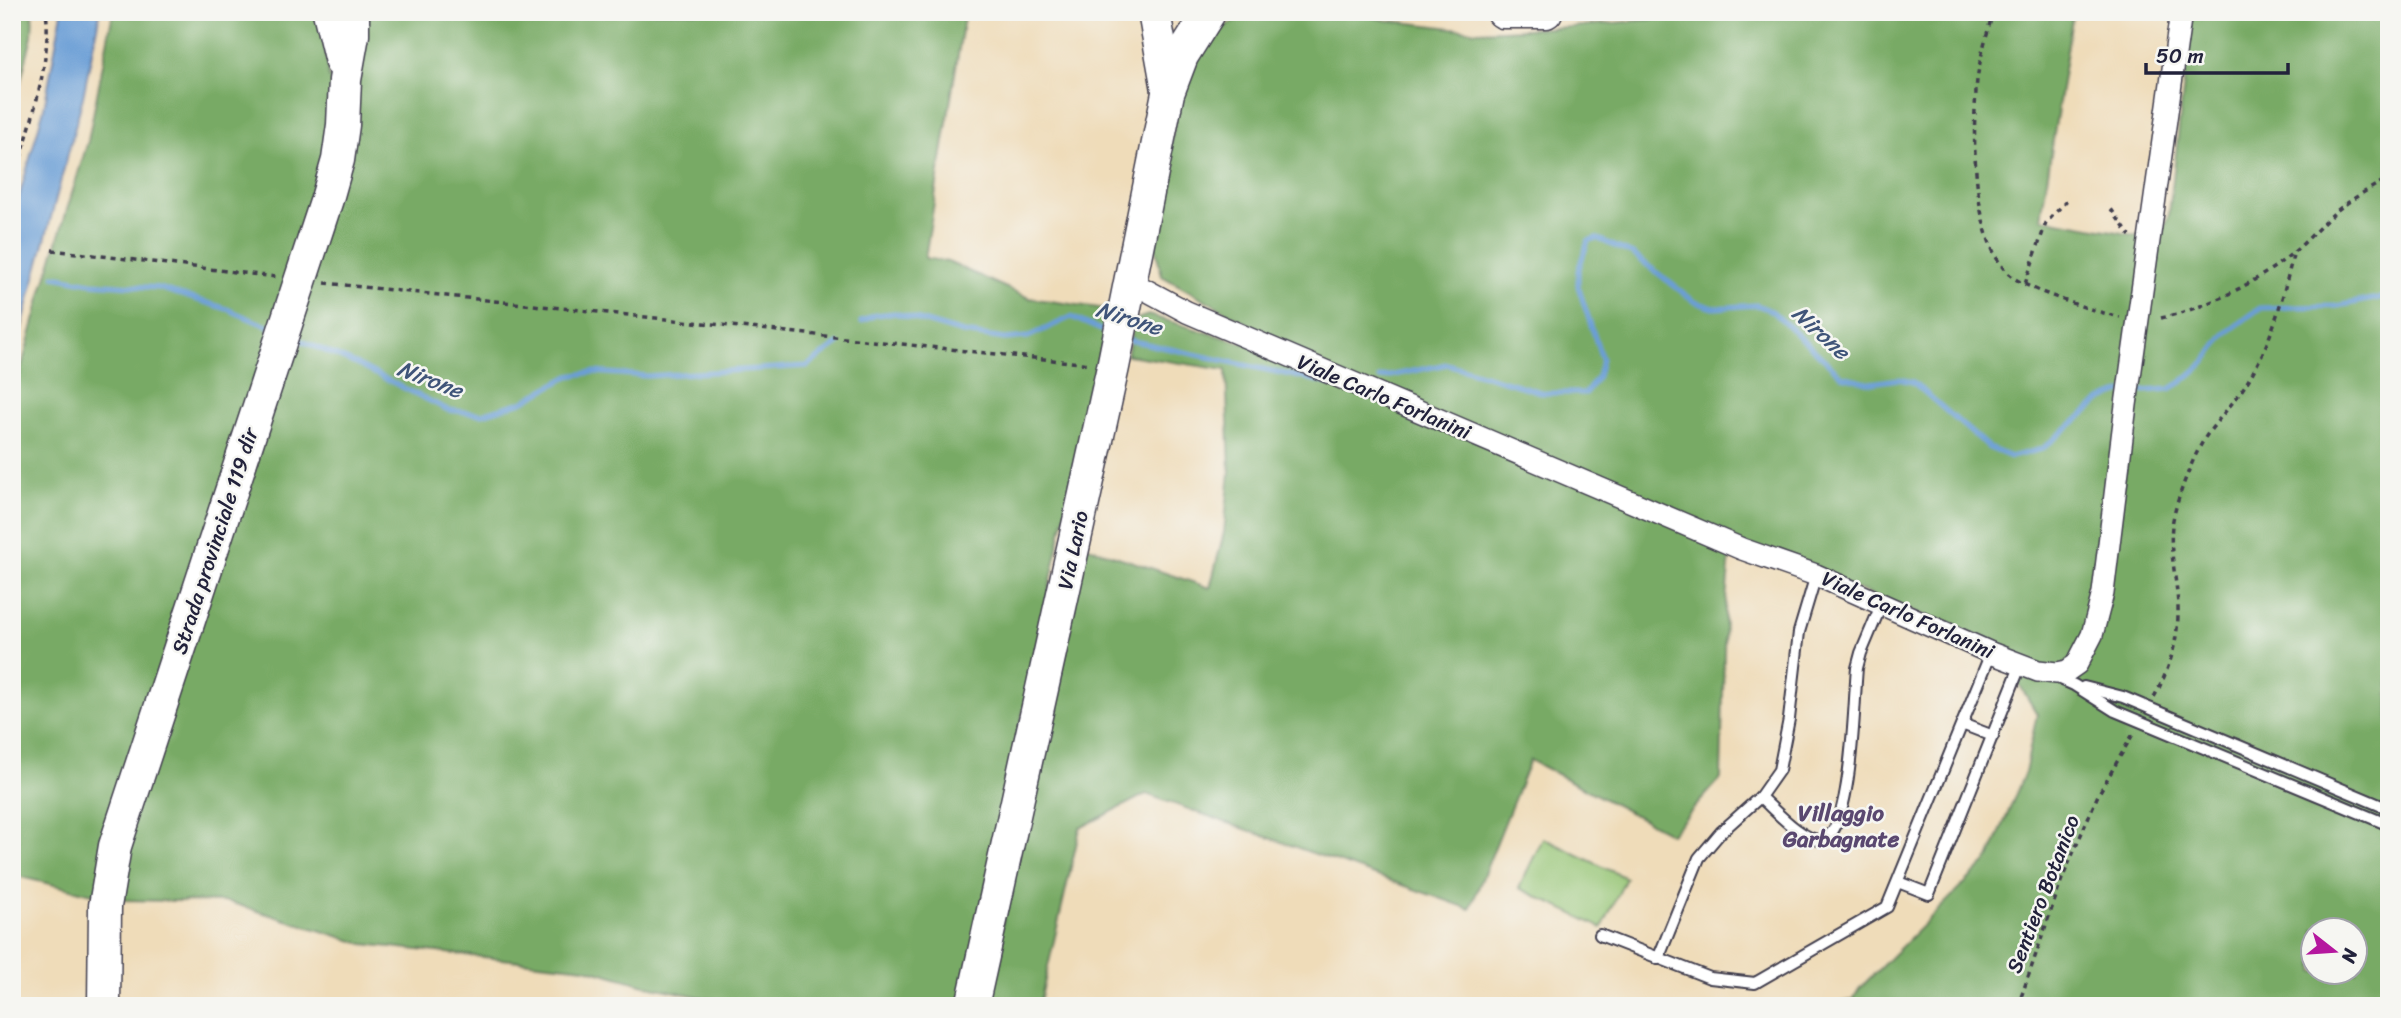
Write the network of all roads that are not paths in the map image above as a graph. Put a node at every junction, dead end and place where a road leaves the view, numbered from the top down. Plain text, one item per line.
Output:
1 (329, 12) edge
2 (353, 12) edge
3 (1154, 12) edge
4 (1169, 12) edge
5 (1503, 12) edge
6 (1546, 12) edge
7 (2181, 12) edge
8 (1210, 13) edge
9 (345, 80) junction
10 (1168, 93) junction
11 (1131, 282) junction
12 (1816, 575) junction
13 (1882, 603) junction
14 (1991, 653) junction
15 (2021, 664) junction
16 (2047, 673) junction
17 (2074, 685) junction
18 (1962, 724) junction
19 (1993, 736) junction
20 (1760, 797) junction
21 (2389, 809) edge
22 (2389, 825) edge
23 (1898, 882) junction
24 (1600, 935) dead end
25 (1658, 959) junction
26 (104, 1006) edge
27 (972, 1006) edge

1 - 9 street, Strada provinciale 119 dir
2 - 9 street, Strada provinciale 119 dir
3 - 10 street, Via Lario
4 - 8 street
5 - 6 street
7 - 16 street
8 - 10 street, Via Lario
9 - 26 street, Strada provinciale 119 dir
10 - 11 street, Via Lario
11 - 12 street, Viale Carlo Forlanini
11 - 27 street, Via Lario
12 - 13 street, Viale Carlo Forlanini
12 - 20 lane
13 - 14 street, Viale Carlo Forlanini
13 - 20 lane
14 - 15 street, Viale Carlo Forlanini
14 - 18 lane
15 - 16 street, Viale Carlo Forlanini
15 - 19 lane
16 - 17 lane
17 - 21 lane
17 - 22 lane
18 - 19 lane
18 - 23 lane
19 - 23 lane
20 - 25 lane
23 - 25 lane
24 - 25 lane

